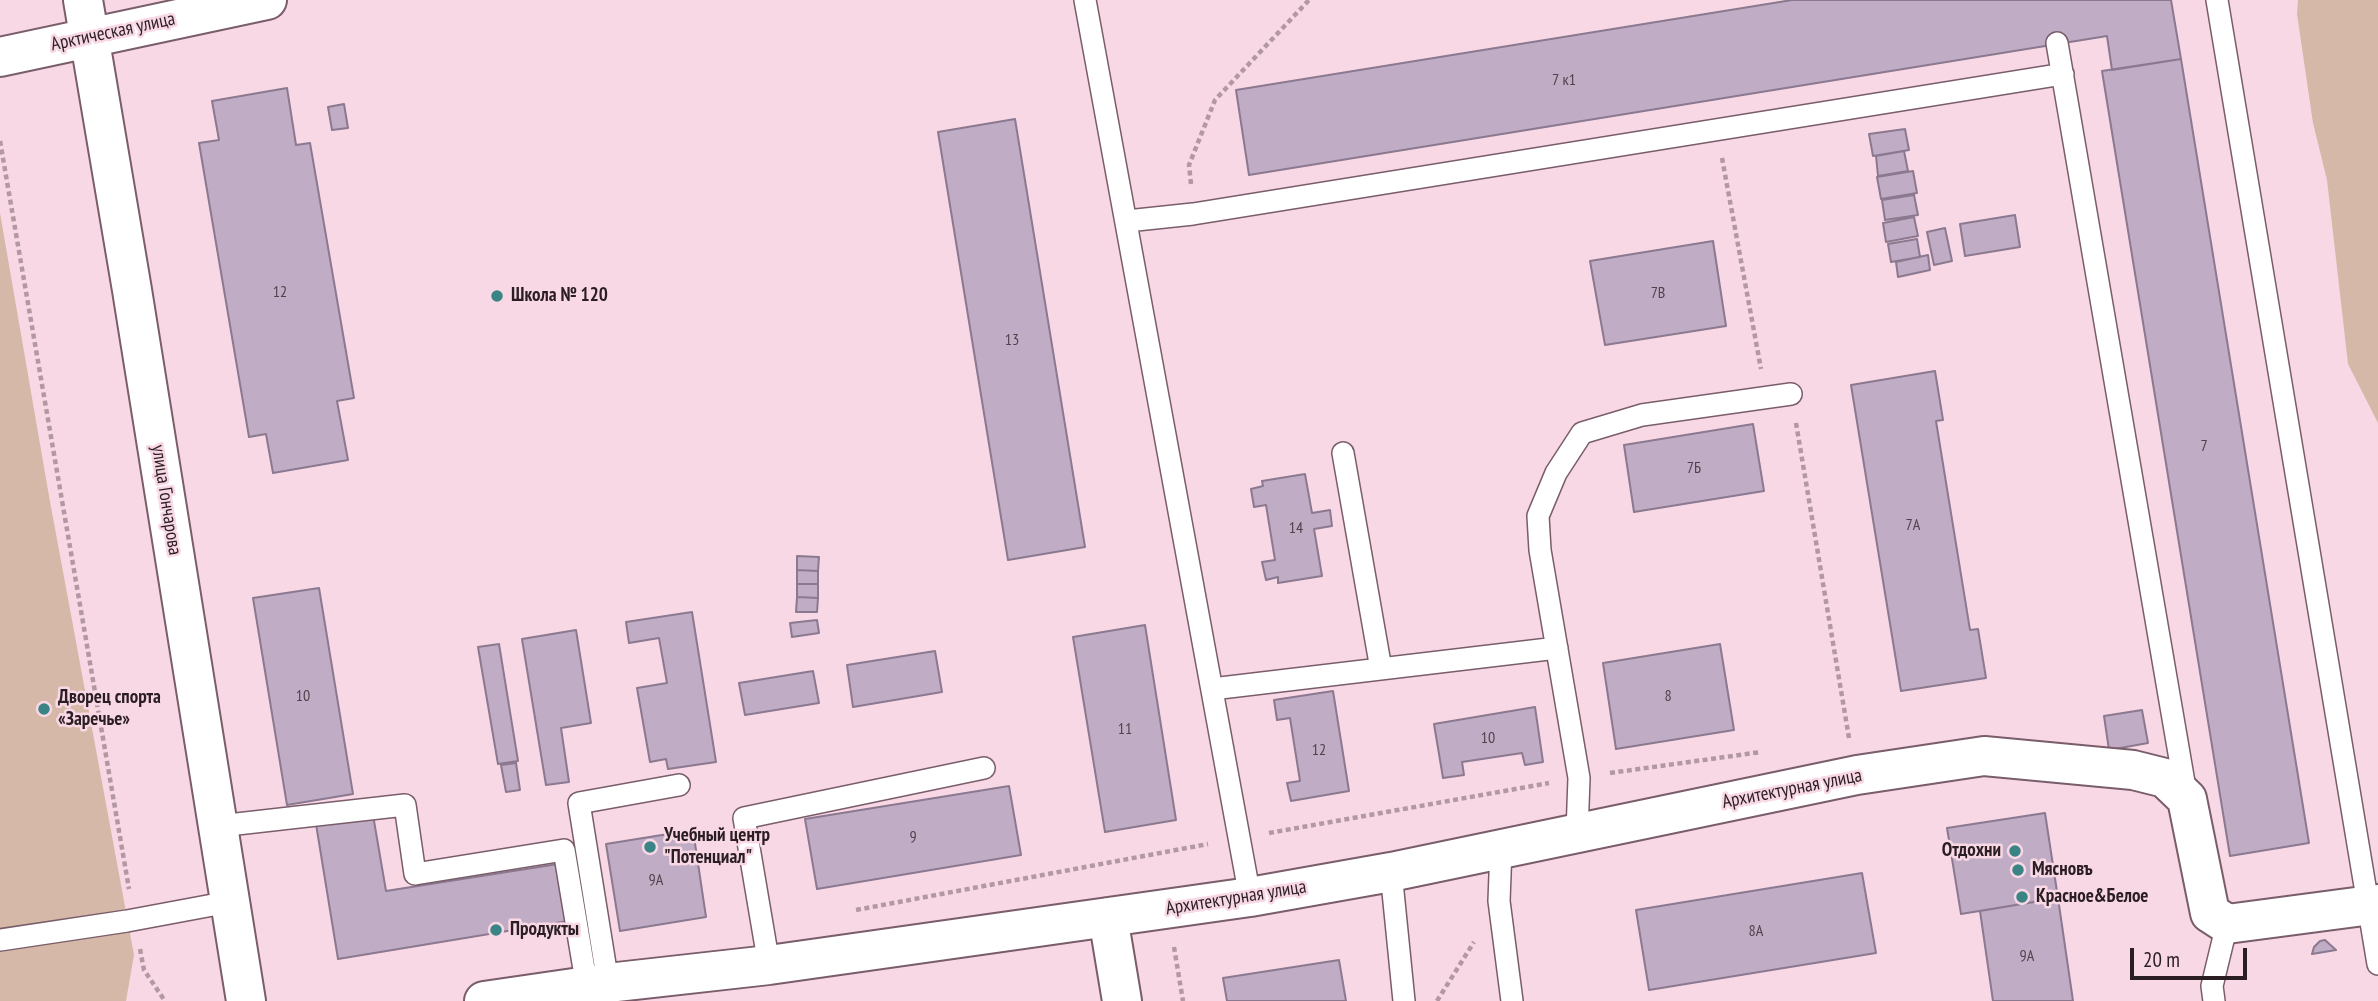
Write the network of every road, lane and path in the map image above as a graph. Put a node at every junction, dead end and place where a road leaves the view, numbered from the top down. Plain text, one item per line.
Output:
1 (1085, 0) edge
2 (1309, 0) edge
3 (2217, 0) edge
4 (251, 2) edge
5 (86, 18) edge
6 (2057, 43) dead end
7 (0, 57) edge
8 (2063, 74) junction
9 (1717, 130) junction
10 (0, 141) edge
11 (1193, 214) junction
12 (1127, 221) junction
13 (1791, 394) joint
14 (1767, 398) junction
15 (1343, 453) dead end
16 (1557, 648) junction
17 (1381, 669) junction
18 (1212, 689) junction
19 (1836, 741) dead end
20 (1768, 750) dead end
21 (984, 768) dead end
22 (1579, 778) junction
23 (678, 785) dead end
24 (2187, 799) junction
25 (219, 826) junction
26 (1577, 833) junction
27 (1239, 838) junction
28 (1502, 848) junction
29 (1391, 872) junction
30 (1250, 897) junction
31 (1499, 901) junction
32 (229, 902) junction
33 (2373, 905) edge
34 (1168, 909) junction
35 (844, 912) dead end
36 (1108, 917) junction
37 (134, 920) junction
38 (2227, 924) junction
39 (0, 940) edge
40 (2378, 964) edge
41 (769, 965) junction
42 (597, 985) junction
43 (165, 1001) edge
44 (246, 1001) edge
45 (484, 1001) edge
46 (1122, 1001) edge
47 (1183, 1001) edge
48 (1405, 1001) edge
49 (1437, 1001) edge
50 (1512, 1001) edge
51 (2214, 1001) edge

1 - 12 lane
2 - 11 path
3 - 33 lane
4 - 5 street, Арктическая улица
5 - 7 street, Арктическая улица
5 - 25 street, улица Гончарова
6 - 8 lane
8 - 9 lane
8 - 24 lane
9 - 11 lane
9 - 14 path
10 - 37 path
11 - 12 lane
12 - 18 lane
13 - 14 lane
13 - 19 path
14 - 16 lane
15 - 17 lane
16 - 17 lane
16 - 22 lane
17 - 18 lane
18 - 27 lane
20 - 22 path
21 - 41 lane
22 - 26 lane
22 - 27 path
23 - 42 lane
24 - 26 street, Архитектурная улица
24 - 38 street
25 - 32 street, улица Гончарова
25 - 42 lane
26 - 28 street, Архитектурная улица
27 - 30 lane
27 - 35 path
28 - 29 street, Архитектурная улица
28 - 31 lane
29 - 30 street, Архитектурная улица
29 - 48 lane
30 - 34 street, Архитектурная улица
31 - 49 path
31 - 50 lane
32 - 37 lane
32 - 44 street, улица Гончарова
33 - 38 street
33 - 40 lane
34 - 36 street, Архитектурная улица
34 - 47 path
36 - 41 street, Архитектурная улица
36 - 46 street
37 - 39 lane
37 - 43 path
38 - 51 lane
41 - 42 street, Архитектурная улица
42 - 45 street, Архитектурная улица

